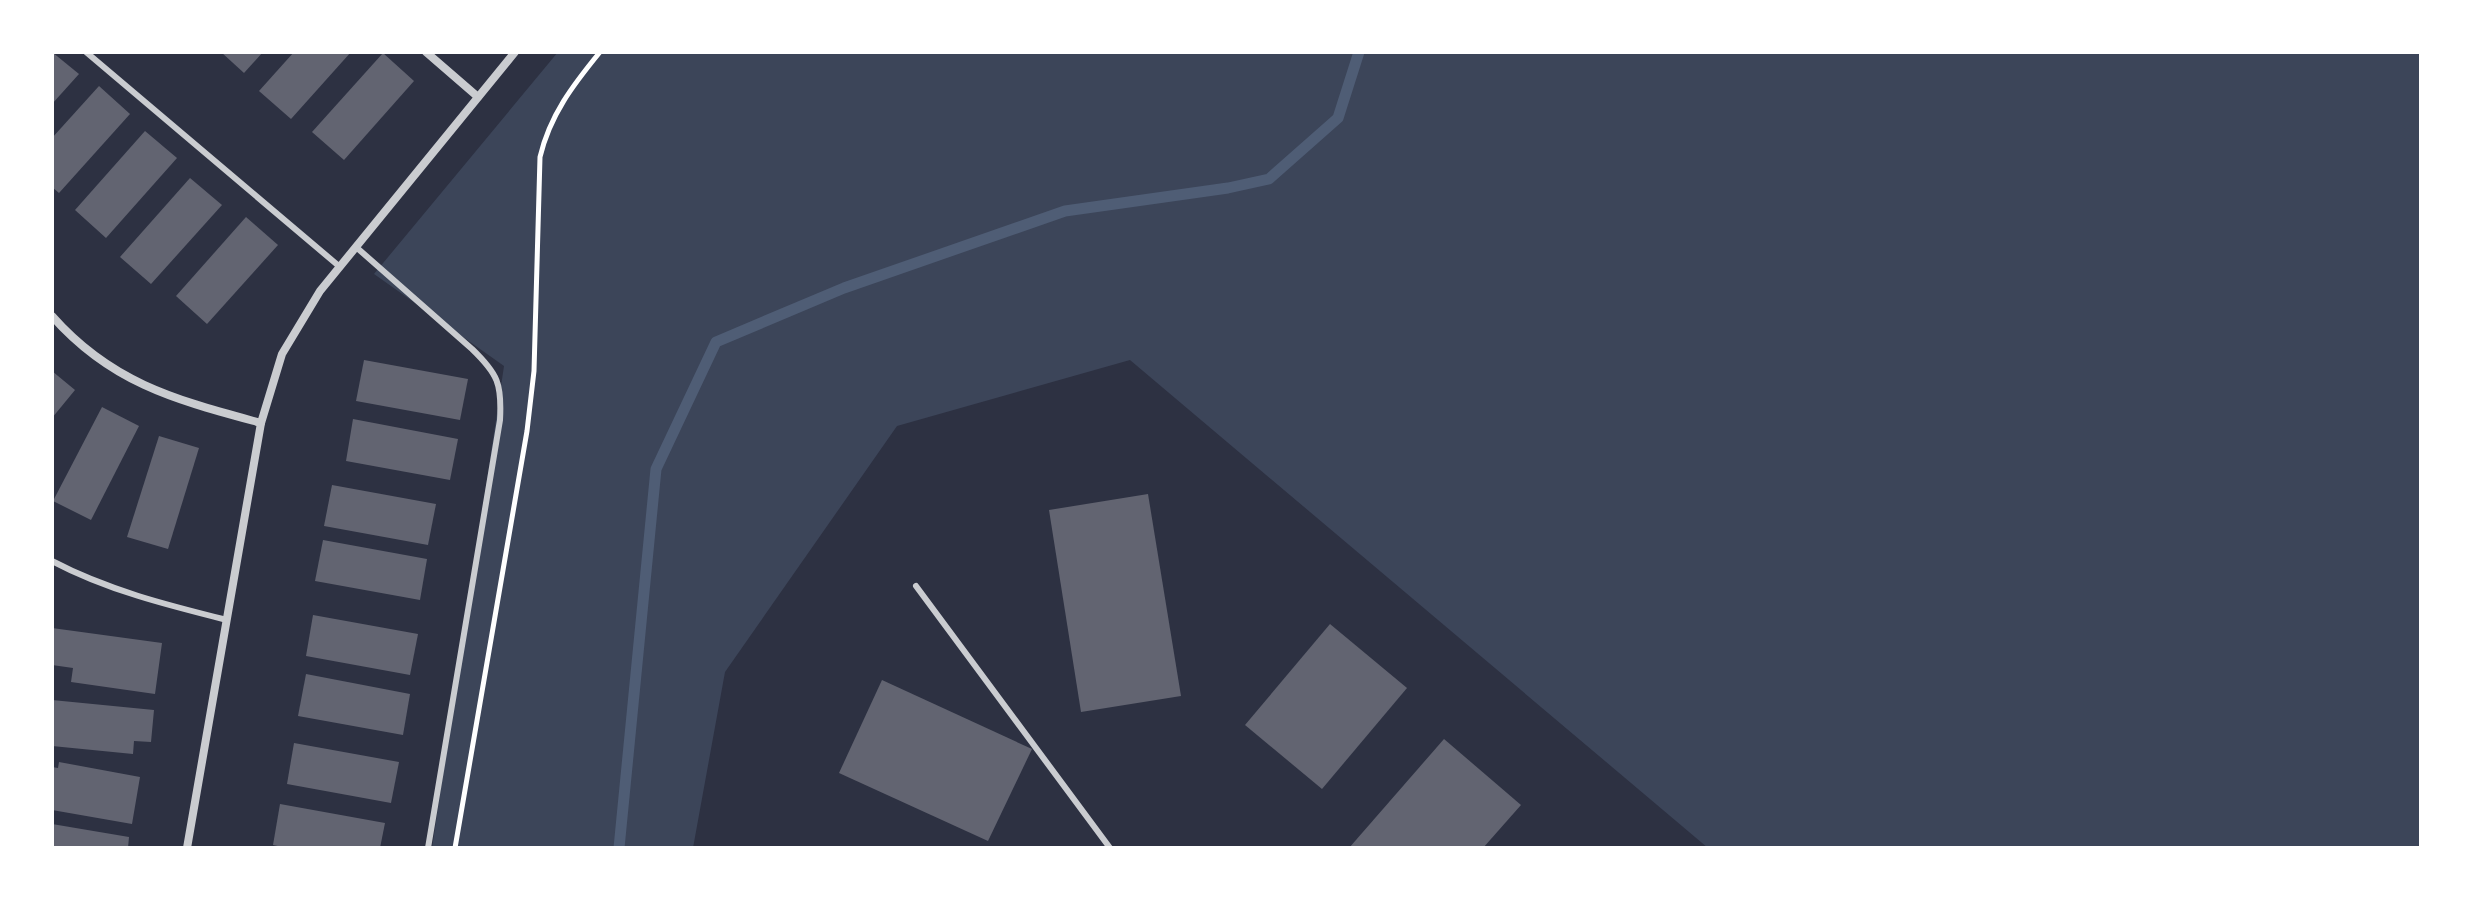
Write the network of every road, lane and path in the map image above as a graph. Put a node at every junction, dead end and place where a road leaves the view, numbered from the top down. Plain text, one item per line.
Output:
1 (86, 52) edge
2 (426, 52) edge
3 (515, 52) edge
4 (478, 97) junction
5 (356, 247) junction
6 (340, 267) junction
7 (52, 316) edge
8 (261, 423) junction
9 (52, 561) edge
10 (916, 586) dead end
11 (227, 620) junction
12 (187, 848) edge
13 (428, 848) edge
14 (1110, 848) edge

1 - 6 lane
2 - 4 street
3 - 4 street
4 - 5 street
5 - 6 street
5 - 13 lane
6 - 8 street
7 - 8 street
8 - 11 street
9 - 11 lane
10 - 14 lane
11 - 12 street

